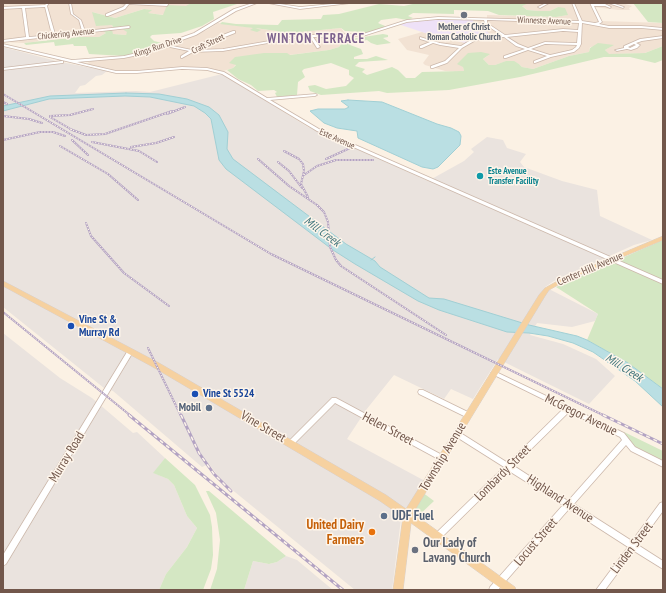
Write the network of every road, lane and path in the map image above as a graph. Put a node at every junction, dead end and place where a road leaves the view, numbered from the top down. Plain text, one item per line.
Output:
1 (70, 3) edge
2 (119, 3) edge
3 (129, 3) edge
4 (256, 3) edge
5 (269, 3) edge
6 (331, 3) edge
7 (350, 3) edge
8 (548, 3) edge
9 (573, 3) edge
10 (610, 3) edge
11 (47, 4) edge
12 (168, 4) edge
13 (592, 4) edge
14 (605, 5) junction
15 (322, 6) junction
16 (23, 7) junction
17 (539, 7) dead end
18 (610, 7) dead end
19 (623, 7) dead end
20 (3, 8) edge
21 (107, 15) dead end
22 (485, 19) junction
23 (581, 22) junction
24 (596, 24) junction
25 (129, 27) dead end
26 (663, 29) edge
27 (580, 31) junction
28 (83, 32) junction
29 (234, 32) dead end
30 (54, 35) junction
31 (310, 35) junction
32 (84, 36) dead end
33 (504, 36) junction
34 (663, 37) edge
35 (28, 38) junction
36 (421, 38) dead end
37 (3, 41) edge
38 (432, 42) junction
39 (579, 44) junction
40 (3, 45) edge
41 (165, 45) junction
42 (318, 47) dead end
43 (421, 47) dead end
44 (461, 47) junction
45 (528, 49) junction
46 (617, 50) dead end
47 (192, 51) junction
48 (550, 56) junction
49 (182, 57) dead end
50 (505, 57) dead end
51 (93, 59) junction
52 (67, 61) junction
53 (535, 62) dead end
54 (85, 65) junction
55 (432, 67) dead end
56 (3, 69) edge
57 (315, 95) dead end
58 (266, 99) junction
59 (663, 238) edge
60 (612, 260) junction
61 (663, 282) edge
62 (3, 283) edge
63 (516, 335) joint
64 (130, 352) junction
65 (494, 373) junction
66 (421, 392) dead end
67 (568, 409) junction
68 (468, 415) junction
69 (457, 434) junction
70 (626, 440) junction
71 (291, 444) junction
72 (442, 458) junction
73 (663, 464) edge
74 (510, 466) junction
75 (569, 504) junction
76 (663, 505) edge
77 (409, 515) junction
78 (438, 536) junction
79 (633, 546) junction
80 (3, 562) edge
81 (663, 564) edge
82 (497, 586) edge
83 (398, 590) edge
84 (511, 590) edge
85 (600, 590) edge

1 - 28 street
2 - 3 street
3 - 12 street
3 - 21 street
4 - 41 street, Kings Run Drive
5 - 15 street
6 - 15 street
7 - 15 street
8 - 17 street
9 - 23 street
10 - 14 street
10 - 19 street
11 - 16 street
11 - 30 street
13 - 14 street
13 - 24 street
14 - 18 street
16 - 20 street
16 - 35 street
22 - 23 street, Winneste Avenue
22 - 31 street, Winneste Avenue
22 - 33 street
23 - 24 street, Winneste Avenue
23 - 27 street
24 - 26 street, Winneste Avenue
25 - 28 street, Chickering Avenue
27 - 33 street
27 - 39 street
28 - 30 street, Chickering Avenue
28 - 32 street
29 - 47 street, Craft Street
30 - 35 street, Chickering Avenue
31 - 42 street
31 - 47 street, Winneste Avenue
33 - 44 street
33 - 45 street
34 - 46 street
35 - 37 street, Chickering Avenue
36 - 38 street
38 - 43 street
38 - 44 street
39 - 45 street
39 - 48 street
40 - 52 street, Este Avenue
41 - 47 street, Winneste Avenue
41 - 51 street, Kings Run Drive
44 - 55 street
45 - 48 street
45 - 50 street
47 - 49 street, Craft Street
48 - 53 street
51 - 52 street, Kings Run Drive
51 - 54 street
52 - 54 street, Este Avenue
52 - 56 street, Kings Run Drive
54 - 58 street, Este Avenue
57 - 58 street
58 - 60 street, Este Avenue
59 - 60 main road, Center Hill Avenue
60 - 61 street, Este Avenue
60 - 63 main road, Center Hill Avenue
62 - 64 main road, Vine Street
63 - 65 main road, Township Avenue
64 - 71 main road, Vine Street
64 - 80 street, Murray Road
65 - 67 street, McGregor Avenue
65 - 68 main road, Township Avenue
66 - 68 street
67 - 70 street, McGregor Avenue
67 - 74 street, Lombardy Street
68 - 69 main road, Township Avenue
69 - 72 main road, Township Avenue
69 - 74 street, Highland Avenue
70 - 73 street, McGregor Avenue
70 - 75 street, Locust Street
71 - 72 street, Helen Street
71 - 77 main road, Vine Street
72 - 77 main road, Township Avenue
74 - 75 street, Highland Avenue
74 - 78 street, Lombardy Street
75 - 79 street, Highland Avenue
75 - 82 street, Locust Street
76 - 79 street, Linden Street
77 - 78 main road, Vine Street
77 - 83 main road, Township Avenue
78 - 82 main road, Vine Street
79 - 81 street, Highland Avenue
79 - 85 street, Linden Street
82 - 84 main road, Vine Street

